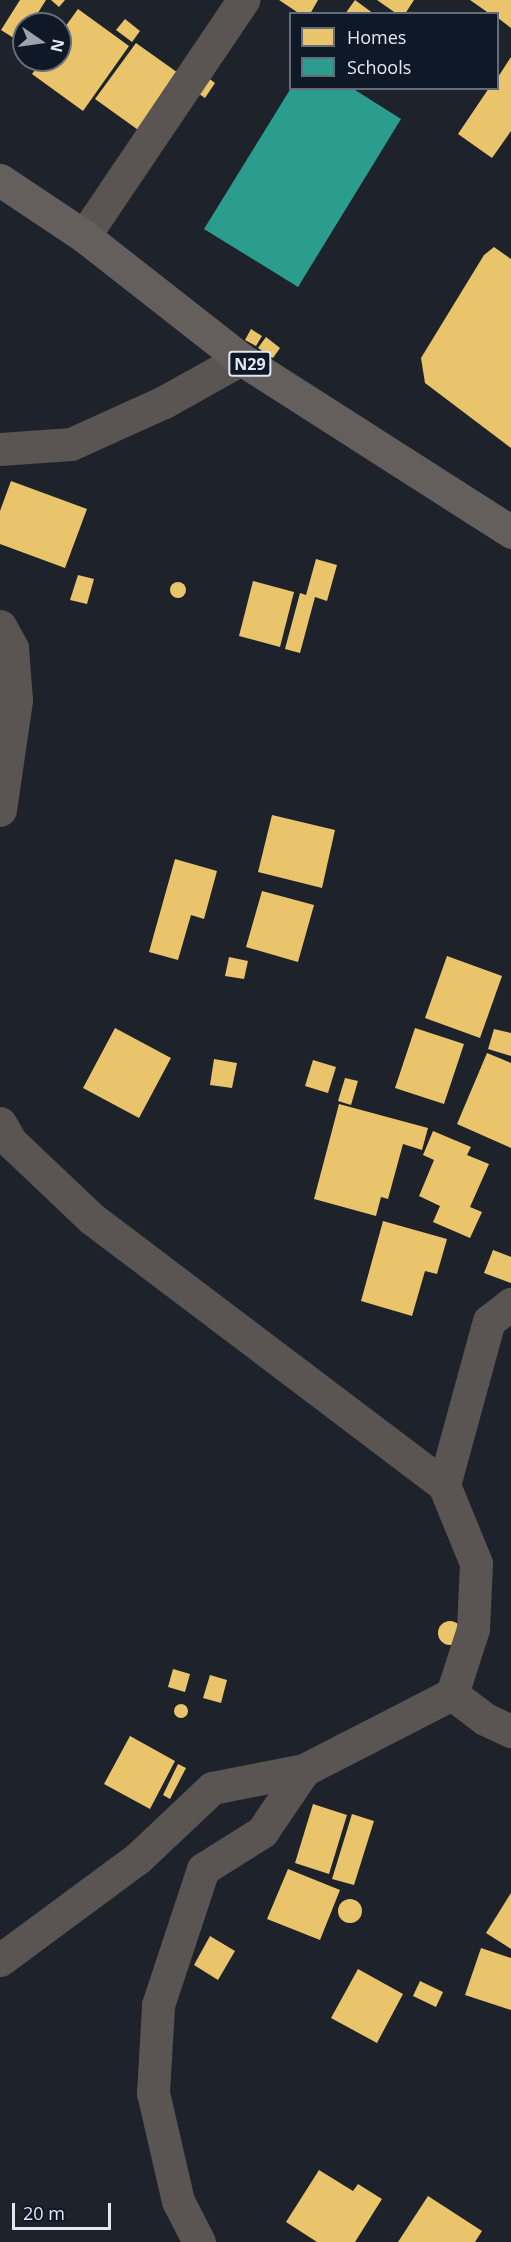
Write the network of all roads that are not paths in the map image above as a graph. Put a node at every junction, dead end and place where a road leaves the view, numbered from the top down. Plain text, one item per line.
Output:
1 (243, 0) edge
2 (0, 180) edge
3 (84, 236) junction
4 (241, 359) junction
5 (0, 448) edge
6 (511, 532) edge
7 (0, 626) edge
8 (0, 810) edge
9 (0, 1123) edge
10 (511, 1304) edge
11 (444, 1485) junction
12 (452, 1694) junction
13 (511, 1731) edge
14 (304, 1770) junction
15 (0, 1960) edge
16 (199, 2242) edge

1 - 3 street
2 - 3 main road, N29
3 - 4 main road, N29
4 - 5 street
4 - 6 main road, N29
7 - 8 street
9 - 11 street
10 - 11 street
11 - 12 street
12 - 13 street
12 - 14 street
14 - 15 street
14 - 16 street

